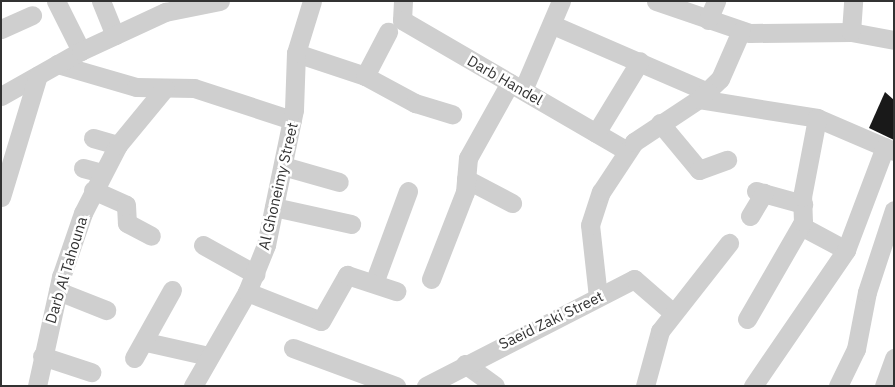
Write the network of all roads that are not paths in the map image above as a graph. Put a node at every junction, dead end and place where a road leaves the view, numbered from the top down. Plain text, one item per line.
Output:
1 (56, 1) edge
2 (101, 1) edge
3 (220, 1) edge
4 (312, 1) edge
5 (403, 1) edge
6 (561, 1) edge
7 (656, 1) edge
8 (716, 1) edge
9 (853, 1) edge
10 (191, 3) edge
11 (32, 14) dead end
12 (708, 20) junction
13 (554, 25) junction
14 (1, 29) edge
15 (740, 31) junction
16 (388, 32) dead end
17 (851, 32) junction
18 (115, 35) junction
19 (894, 40) edge
20 (81, 50) junction
21 (296, 53) junction
22 (640, 61) junction
23 (56, 64) junction
24 (38, 75) junction
25 (365, 76) junction
26 (516, 86) junction
27 (165, 88) junction
28 (1, 96) edge
29 (704, 96) junction
30 (452, 114) dead end
31 (817, 118) junction
32 (292, 120) junction
33 (660, 123) junction
34 (596, 133) junction
35 (93, 138) dead end
36 (118, 145) junction
37 (889, 149) edge
38 (626, 151) junction
39 (727, 160) dead end
40 (283, 166) junction
41 (83, 168) dead end
42 (102, 173) junction
43 (466, 179) junction
44 (339, 182) dead end
45 (93, 190) junction
46 (408, 191) dead end
47 (1, 197) edge
48 (512, 204) dead end
49 (802, 204) junction
50 (274, 207) junction
51 (894, 210) edge
52 (750, 216) dead end
53 (351, 224) dead end
54 (802, 226) junction
55 (151, 236) dead end
56 (729, 243) dead end
57 (203, 246) dead end
58 (846, 250) junction
59 (255, 274) junction
60 (431, 279) dead end
61 (374, 283) junction
62 (58, 290) junction
63 (172, 290) dead end
64 (396, 291) dead end
65 (247, 292) junction
66 (598, 297) junction
67 (106, 310) dead end
68 (671, 311) junction
69 (747, 319) dead end
70 (146, 342) junction
71 (293, 348) dead end
72 (42, 356) junction
73 (208, 356) junction
74 (134, 358) dead end
75 (894, 358) edge
76 (465, 364) junction
77 (91, 372) dead end
78 (37, 386) edge
79 (192, 386) edge
80 (396, 386) edge
81 (426, 386) edge
82 (495, 386) edge
83 (645, 386) edge
84 (752, 386) edge
85 (838, 386) edge
86 (884, 386) edge

1 - 20 street
2 - 18 street
3 - 10 street
4 - 21 street, Al Ghoneimy Street
5 - 26 street, Darb Handel
6 - 13 street
7 - 12 street
8 - 12 street
9 - 17 street
10 - 18 street
11 - 14 street
12 - 15 street
13 - 22 street
13 - 26 street
15 - 17 street
15 - 29 street
16 - 25 street
17 - 19 street
18 - 20 street
20 - 23 street
21 - 25 street
21 - 32 street, Al Ghoneimy Street
22 - 29 street
22 - 34 street
23 - 24 street
23 - 27 street
24 - 28 street
24 - 47 street
25 - 30 street
26 - 34 street, Darb Handel
26 - 43 street
27 - 32 street
27 - 36 street, Darb Al Tahouna
29 - 31 street
29 - 33 street
31 - 37 street
31 - 49 street
32 - 40 street, Al Ghoneimy Street
33 - 38 street
33 - 39 street
34 - 38 street, Darb Handel
35 - 36 street
36 - 42 street, Darb Al Tahouna
37 - 58 street
38 - 66 street
40 - 44 street
40 - 50 street, Al Ghoneimy Street
41 - 42 street
42 - 45 street, Darb Al Tahouna
43 - 48 street
43 - 60 street
45 - 55 street
45 - 62 street, Darb Al Tahouna
46 - 61 street
49 - 52 street
49 - 54 street
50 - 53 street
50 - 59 street, Al Ghoneimy Street
51 - 85 street
54 - 58 street
54 - 69 street
56 - 68 street
57 - 59 street
58 - 84 street
59 - 65 street, Al Ghoneimy Street
61 - 64 street
61 - 65 street
62 - 67 street
62 - 72 street, Darb Al Tahouna
63 - 70 street
65 - 73 street, Al Ghoneimy Street
66 - 68 street, Saeid Zaki Street
66 - 76 street, Saeid Zaki Street
68 - 83 street
70 - 73 street
70 - 74 street
71 - 80 street
72 - 77 street
72 - 78 street, Darb Al Tahouna
73 - 79 street, Al Ghoneimy Street
75 - 86 street
76 - 81 street, Saeid Zaki Street
76 - 82 street

